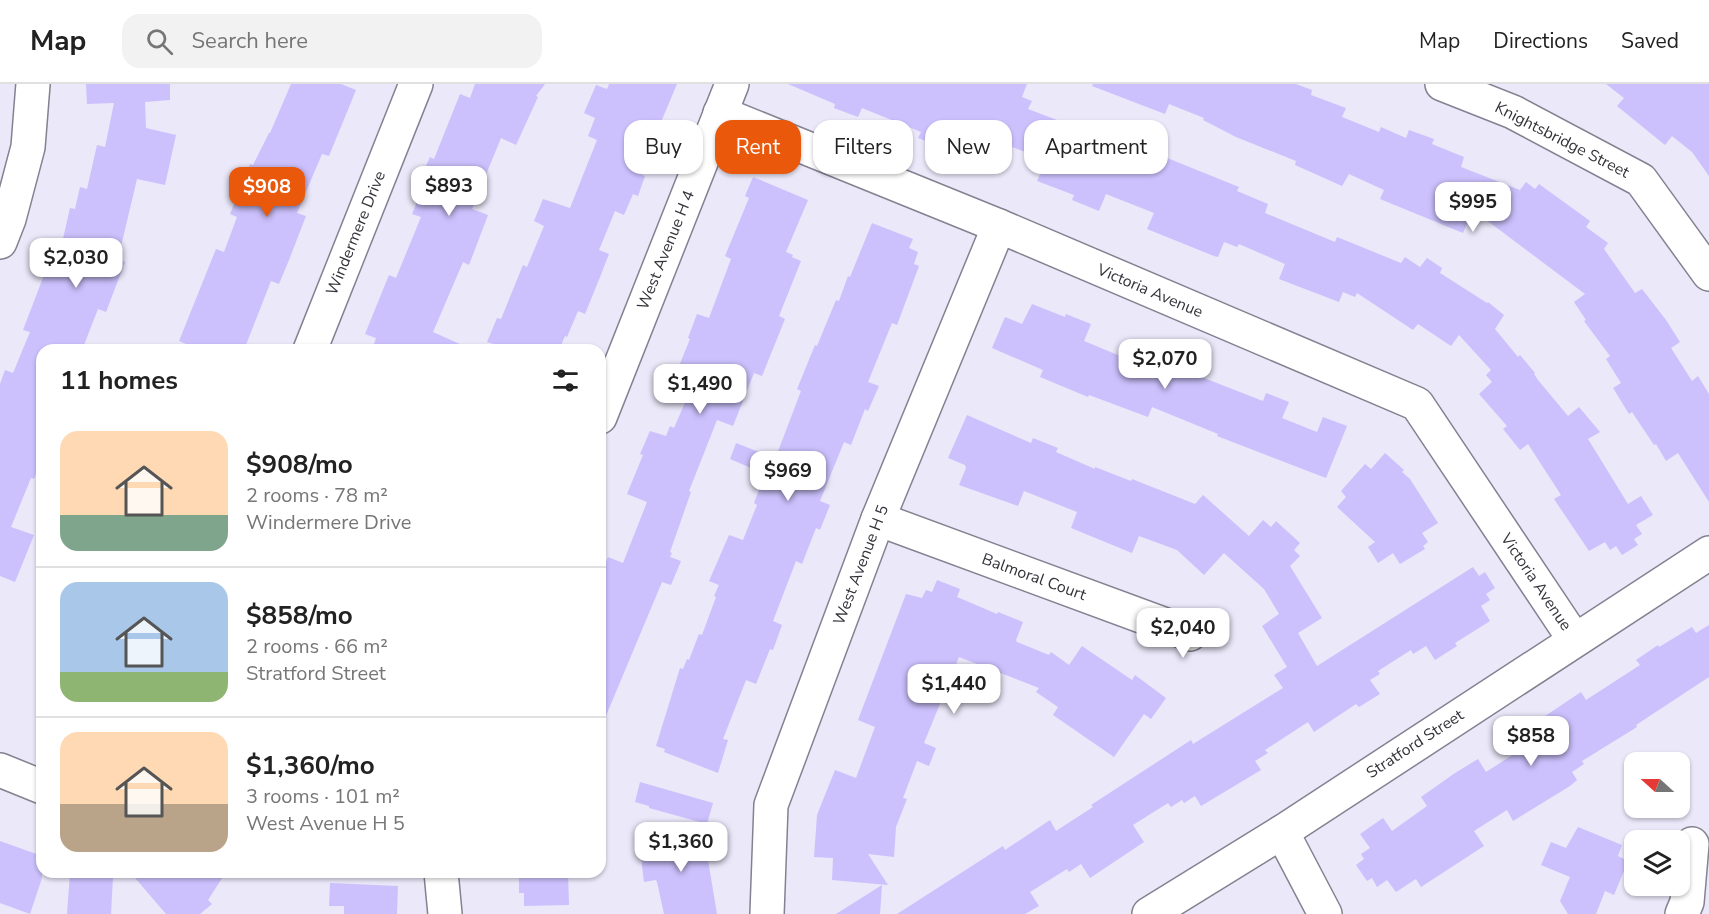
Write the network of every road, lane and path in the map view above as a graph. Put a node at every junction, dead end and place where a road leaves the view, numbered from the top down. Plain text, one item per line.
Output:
1 (33, 84) edge
2 (416, 84) edge
3 (1442, 84) edge
4 (726, 99) edge
5 (999, 226) junction
6 (0, 242) edge
7 (1709, 274) edge
8 (312, 344) edge
9 (606, 402) edge
10 (878, 519) junction
11 (1709, 553) edge
12 (1190, 634) dead end
13 (1574, 639) junction
14 (0, 770) edge
15 (36, 785) edge
16 (1282, 832) junction
17 (1692, 844) dead end
18 (442, 878) edge
19 (445, 914) edge
20 (767, 914) edge
21 (1149, 914) edge
22 (1325, 914) edge
23 (1682, 914) edge

1 - 6 street
2 - 8 street, Windermere Drive
3 - 7 street, Knightsbridge Street
4 - 5 street, Victoria Avenue
4 - 9 street, West Avenue H 4
5 - 10 street, West Avenue H 5
5 - 13 street, Victoria Avenue
10 - 12 street, Balmoral Court
10 - 20 street, West Avenue H 5
11 - 13 street, Stratford Street
13 - 16 street, Stratford Street
14 - 15 street
16 - 21 street, Stratford Street
16 - 22 street
17 - 23 street
18 - 19 street

